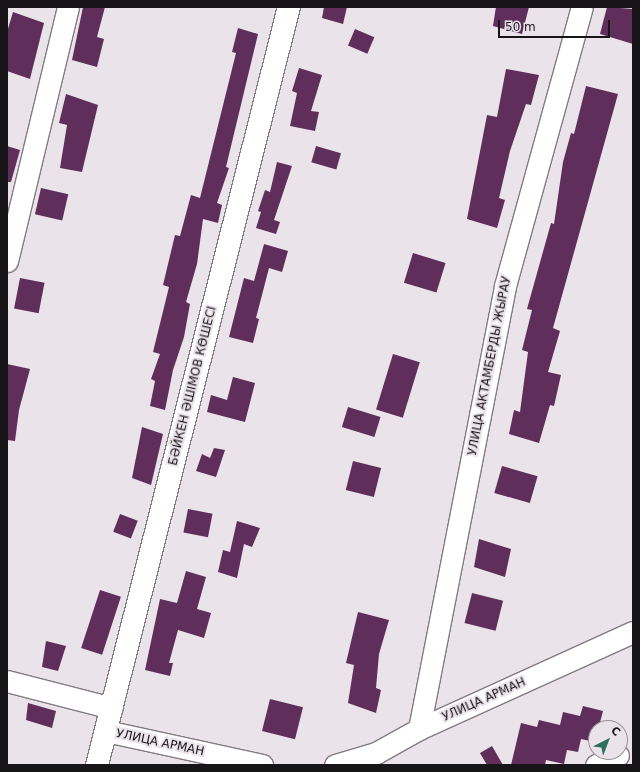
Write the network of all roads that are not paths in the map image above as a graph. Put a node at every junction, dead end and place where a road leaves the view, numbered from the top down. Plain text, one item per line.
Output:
1 (68, 7) edge
2 (289, 7) edge
3 (582, 7) edge
4 (7, 261) edge
5 (633, 632) edge
6 (7, 681) edge
7 (112, 708) junction
8 (419, 729) junction
9 (106, 731) junction
10 (607, 760) edge
11 (97, 765) edge
12 (262, 765) edge
13 (334, 765) edge
14 (596, 765) edge

1 - 4 street
2 - 7 main road, БӘЙКЕН ӘШІМОВ КӨШЕСІ
3 - 8 street, УЛИЦА АКТАМБЕРДЫ ЖЫРАУ
5 - 8 street, УЛИЦА АРМАН
6 - 7 street
7 - 9 main road, БӘЙКЕН ӘШІМОВ КӨШЕСІ
8 - 13 street, УЛИЦА АРМАН
9 - 11 main road, БӘЙКЕН ӘШІМОВ КӨШЕСІ
9 - 12 street, УЛИЦА АРМАН
10 - 14 street

